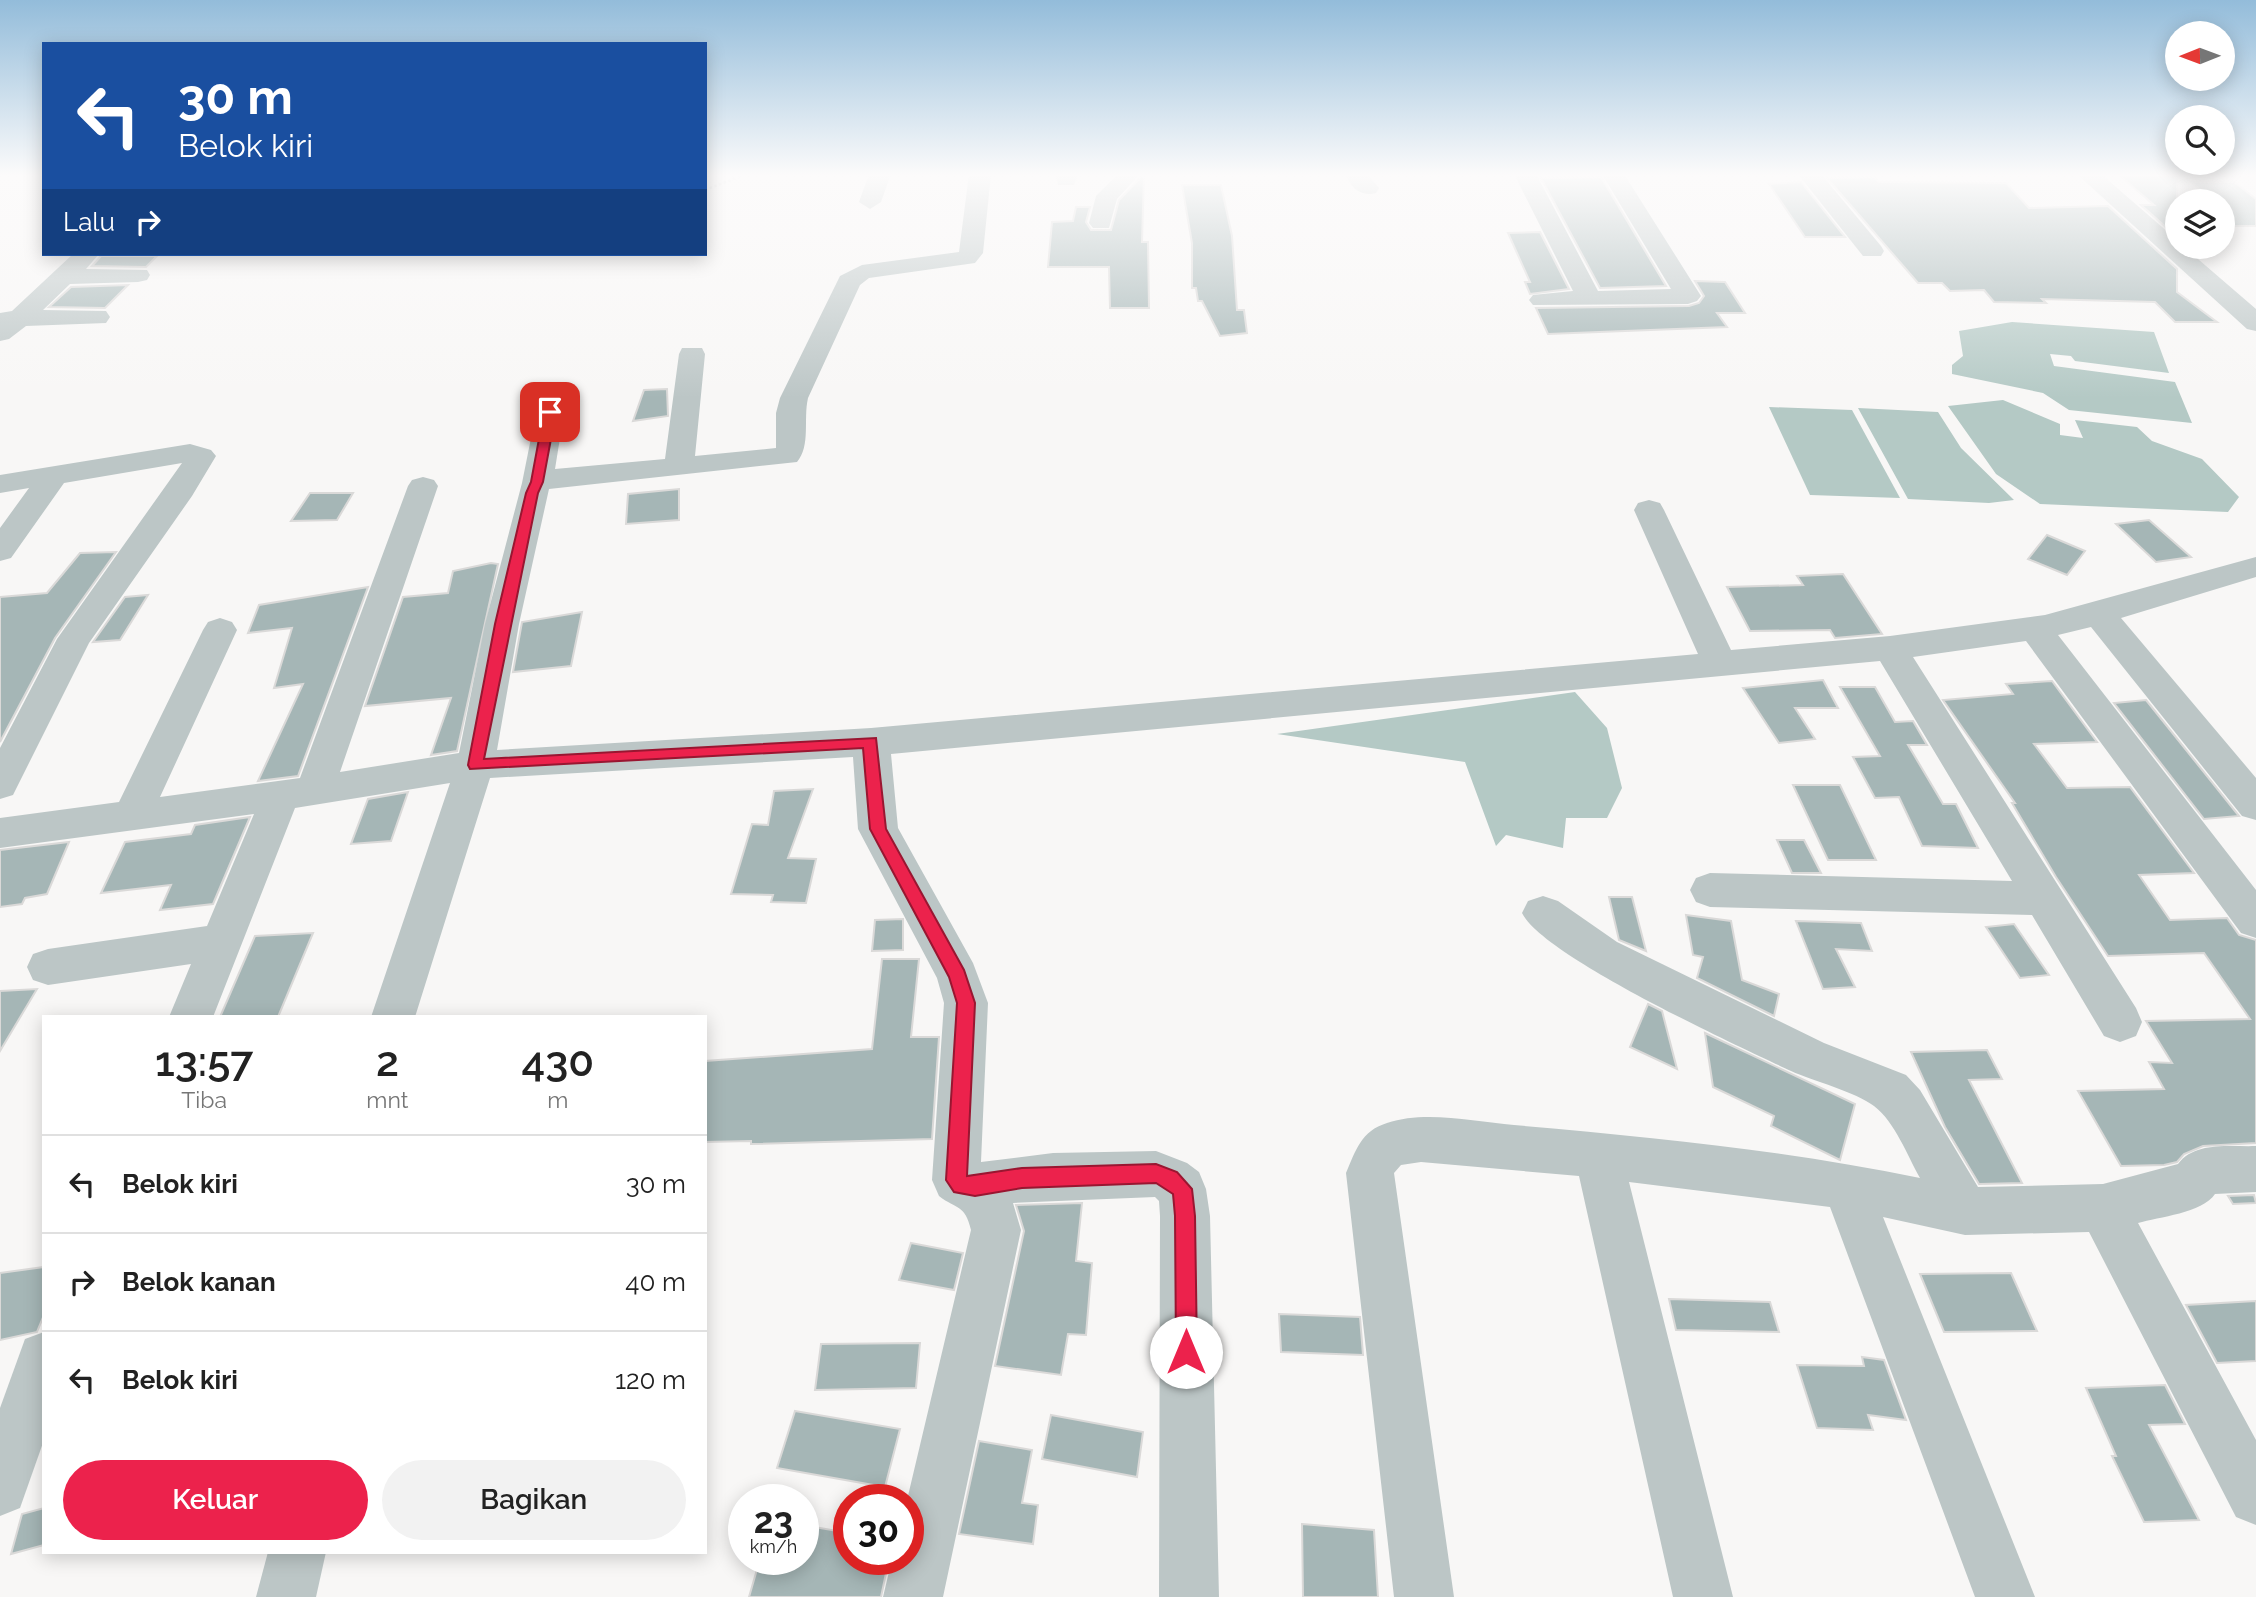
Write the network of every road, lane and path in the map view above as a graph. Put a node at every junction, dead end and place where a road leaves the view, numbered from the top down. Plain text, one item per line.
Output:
1 (972, 249) edge
2 (1564, 249) edge
3 (1659, 249) edge
4 (1870, 249) edge
5 (2172, 249) edge
6 (1872, 251) dead end
7 (85, 256) edge
8 (138, 275) dead end
9 (63, 276) junction
10 (1590, 299) junction
11 (1542, 300) dead end
12 (97, 317) dead end
13 (2256, 323) edge
14 (6, 324) edge
15 (692, 354) dead end
16 (550, 412) dead end
17 (680, 467) junction
18 (55, 474) junction
19 (537, 482) junction
20 (0, 484) edge
21 (423, 486) dead end
22 (1648, 510) dead end
23 (0, 551) edge
24 (2256, 567) edge
25 (2098, 613) junction
26 (2035, 629) junction
27 (220, 631) dead end
28 (1890, 648) junction
29 (1718, 662) junction
30 (871, 742) junction
31 (475, 765) junction
32 (0, 785) edge
33 (297, 793) junction
34 (2256, 805) edge
35 (133, 814) junction
36 (0, 833) edge
37 (1710, 890) dead end
38 (2046, 899) junction
39 (1543, 913) dead end
40 (2256, 921) edge
41 (223, 941) junction
42 (48, 967) dead end
43 (192, 1015) edge
44 (394, 1015) edge
45 (2120, 1022) dead end
46 (1598, 1155) junction
47 (2256, 1169) edge
48 (975, 1186) junction
49 (1846, 1186) junction
50 (2103, 1208) junction
51 (1965, 1211) junction
52 (25, 1378) edge
53 (0, 1488) edge
54 (2256, 1497) edge
55 (297, 1554) edge
56 (286, 1597) edge
57 (913, 1597) edge
58 (1189, 1597) edge
59 (1424, 1597) edge
60 (1703, 1597) edge
61 (2005, 1597) edge

1 - 17 street
2 - 10 street
3 - 10 street
4 - 6 street
5 - 13 street
7 - 9 street
8 - 9 street
9 - 14 street
10 - 11 street
12 - 14 street
15 - 17 street
16 - 19 street
17 - 19 street
18 - 20 street
18 - 23 street
18 - 32 street
19 - 31 street
21 - 33 street
22 - 29 street
24 - 25 street
25 - 26 street
25 - 34 street
26 - 28 street
26 - 40 street
27 - 35 street
28 - 29 street
28 - 38 street
29 - 30 street
30 - 31 street
30 - 48 street
31 - 33 street
31 - 44 street
33 - 35 street
33 - 41 street
35 - 36 street
37 - 38 street
38 - 45 street
39 - 51 street
41 - 42 street
41 - 43 street
46 - 49 street
46 - 59 street
46 - 60 street
47 - 50 street
48 - 57 street
48 - 58 street
49 - 51 street
49 - 61 street
50 - 51 street
50 - 54 street
52 - 53 street
55 - 56 street

